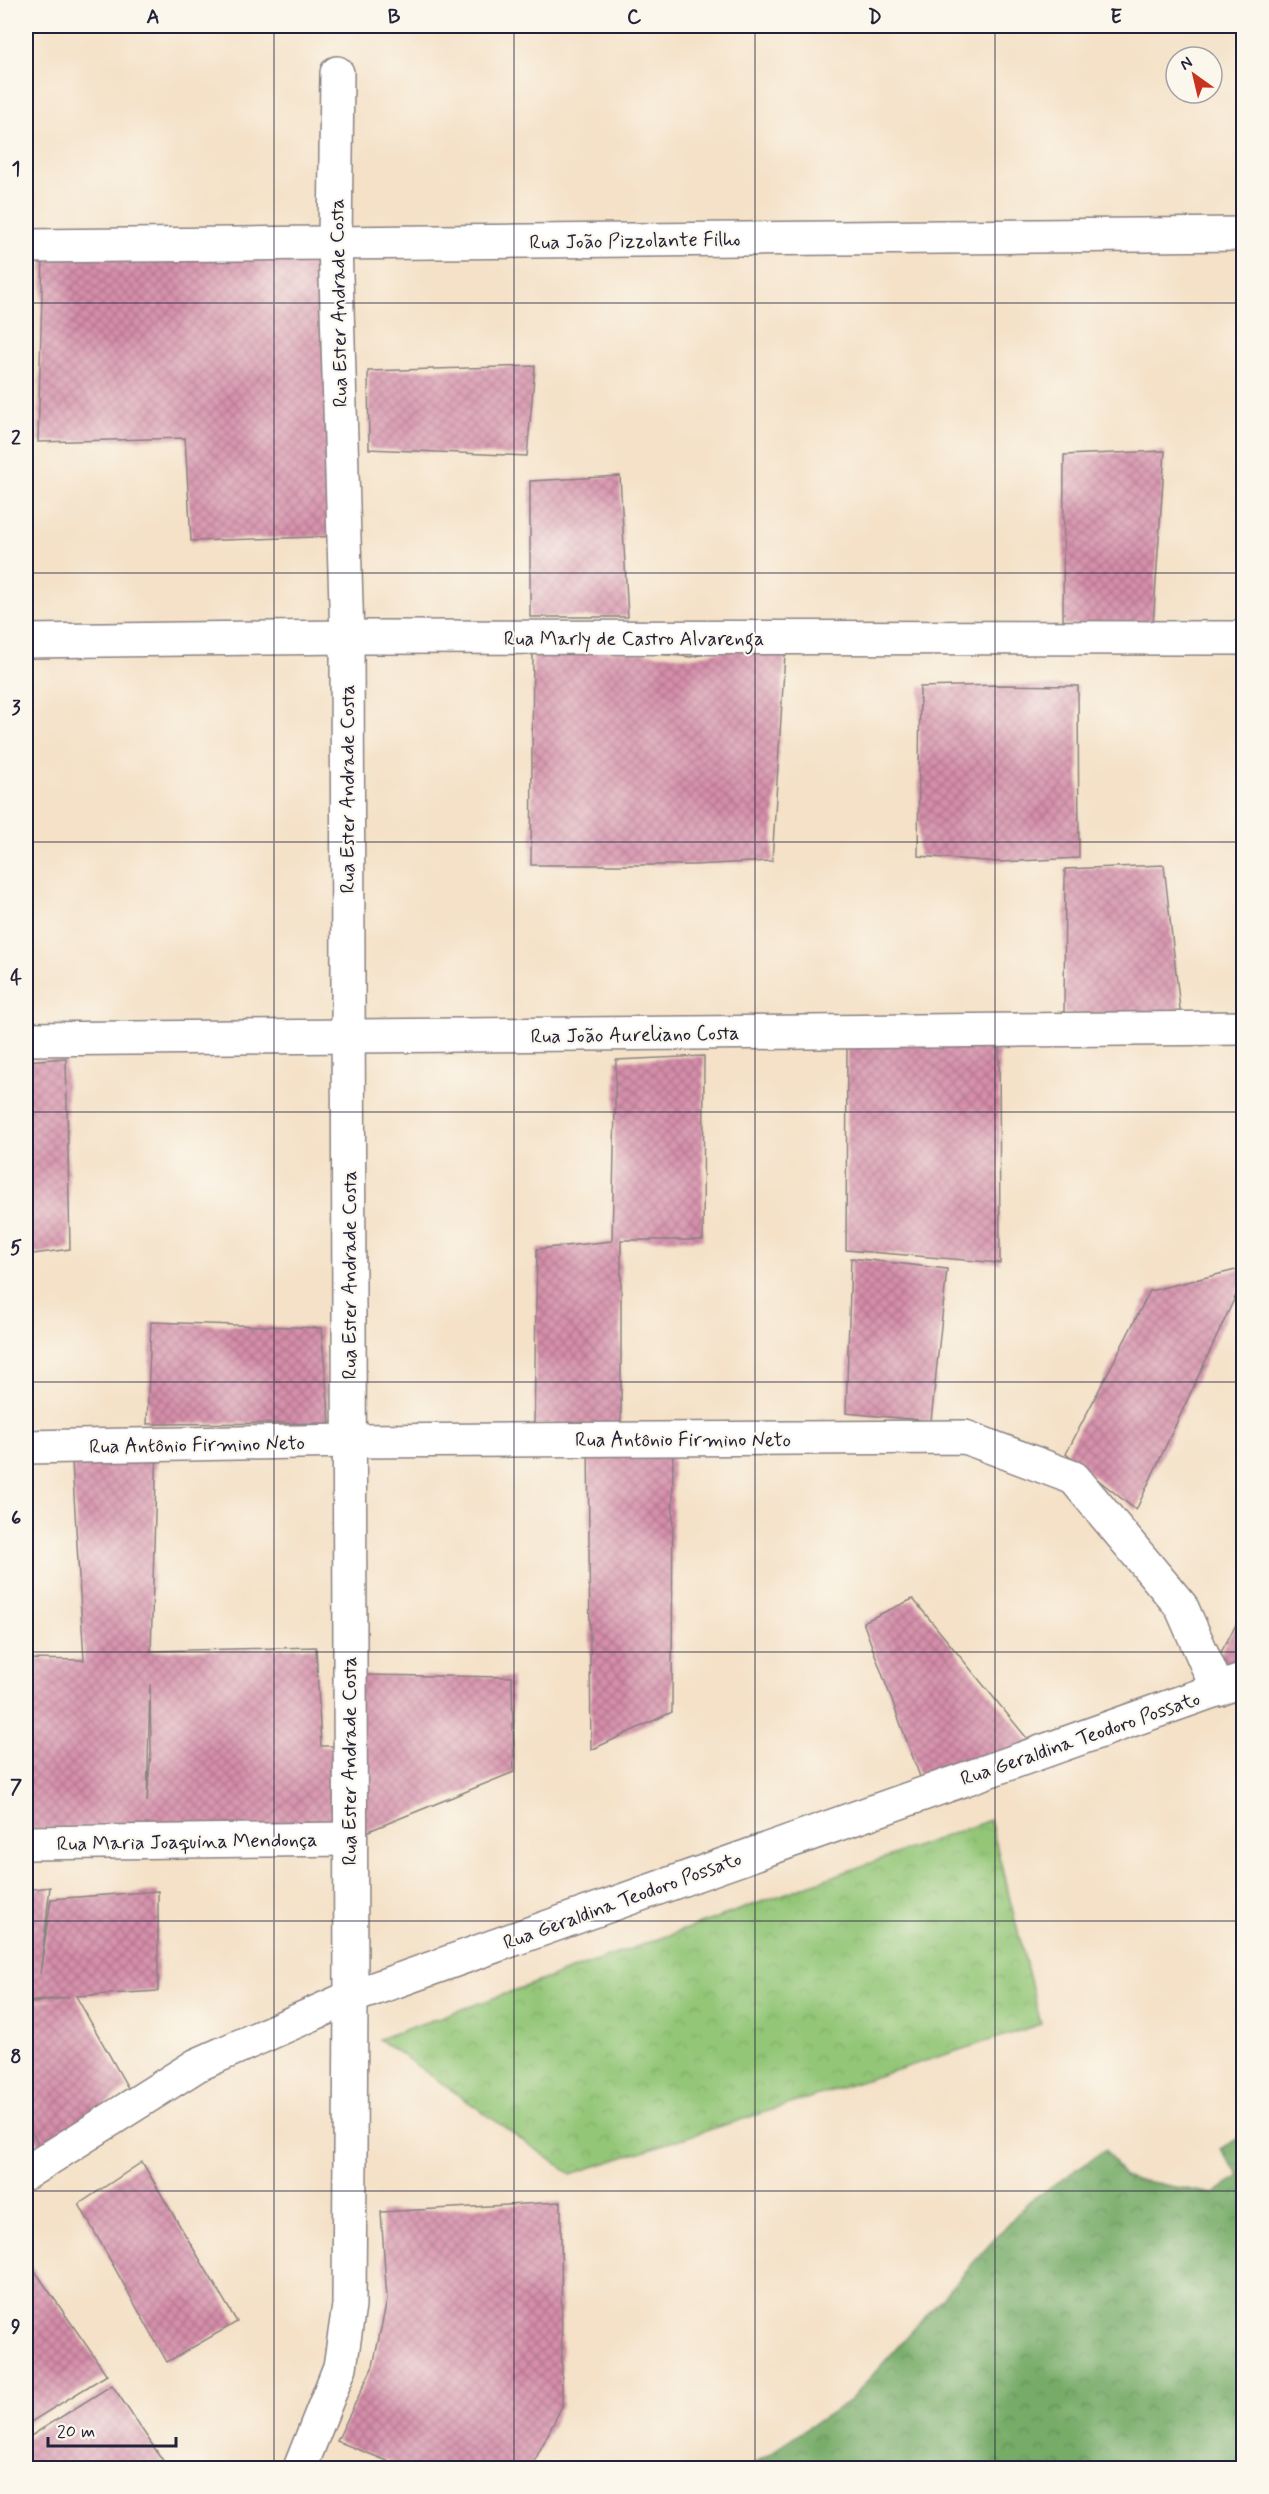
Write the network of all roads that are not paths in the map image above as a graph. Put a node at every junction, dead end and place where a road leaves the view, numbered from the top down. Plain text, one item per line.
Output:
1 (337, 73) dead end
2 (1244, 234) edge
3 (335, 243) junction
4 (26, 246) edge
5 (346, 637) junction
6 (1244, 638) edge
7 (26, 641) edge
8 (1244, 1028) edge
9 (347, 1037) junction
10 (26, 1039) edge
11 (350, 1441) junction
12 (26, 1447) edge
13 (1231, 1685) edge
14 (349, 1839) junction
15 (26, 1843) edge
16 (351, 1996) junction
17 (26, 2173) edge
18 (300, 2469) edge

1 - 3 street, Rua Ester Andrade Costa
2 - 3 street, Rua João Pizzolante Filho
3 - 4 street, Rua João Pizzolante Filho
3 - 5 street, Rua Ester Andrade Costa
5 - 6 street, Rua Marly de Castro Alvarenga
5 - 7 street, Rua Marly de Castro Alvarenga
5 - 9 street, Rua Ester Andrade Costa
8 - 9 street, Rua João Aureliano Costa
9 - 10 street, Rua João Aureliano Costa
9 - 11 street, Rua Ester Andrade Costa
11 - 12 street, Rua Antônio Firmino Neto
11 - 13 street, Rua Antônio Firmino Neto
11 - 14 street, Rua Ester Andrade Costa
13 - 16 street, Rua Geraldina Teodoro Possato
14 - 15 street, Rua Maria Joaquina Mendonça
14 - 16 street, Rua Ester Andrade Costa
16 - 17 street, Rua Geraldina Teodoro Possato
16 - 18 street, Rua Ester Andrade Costa

